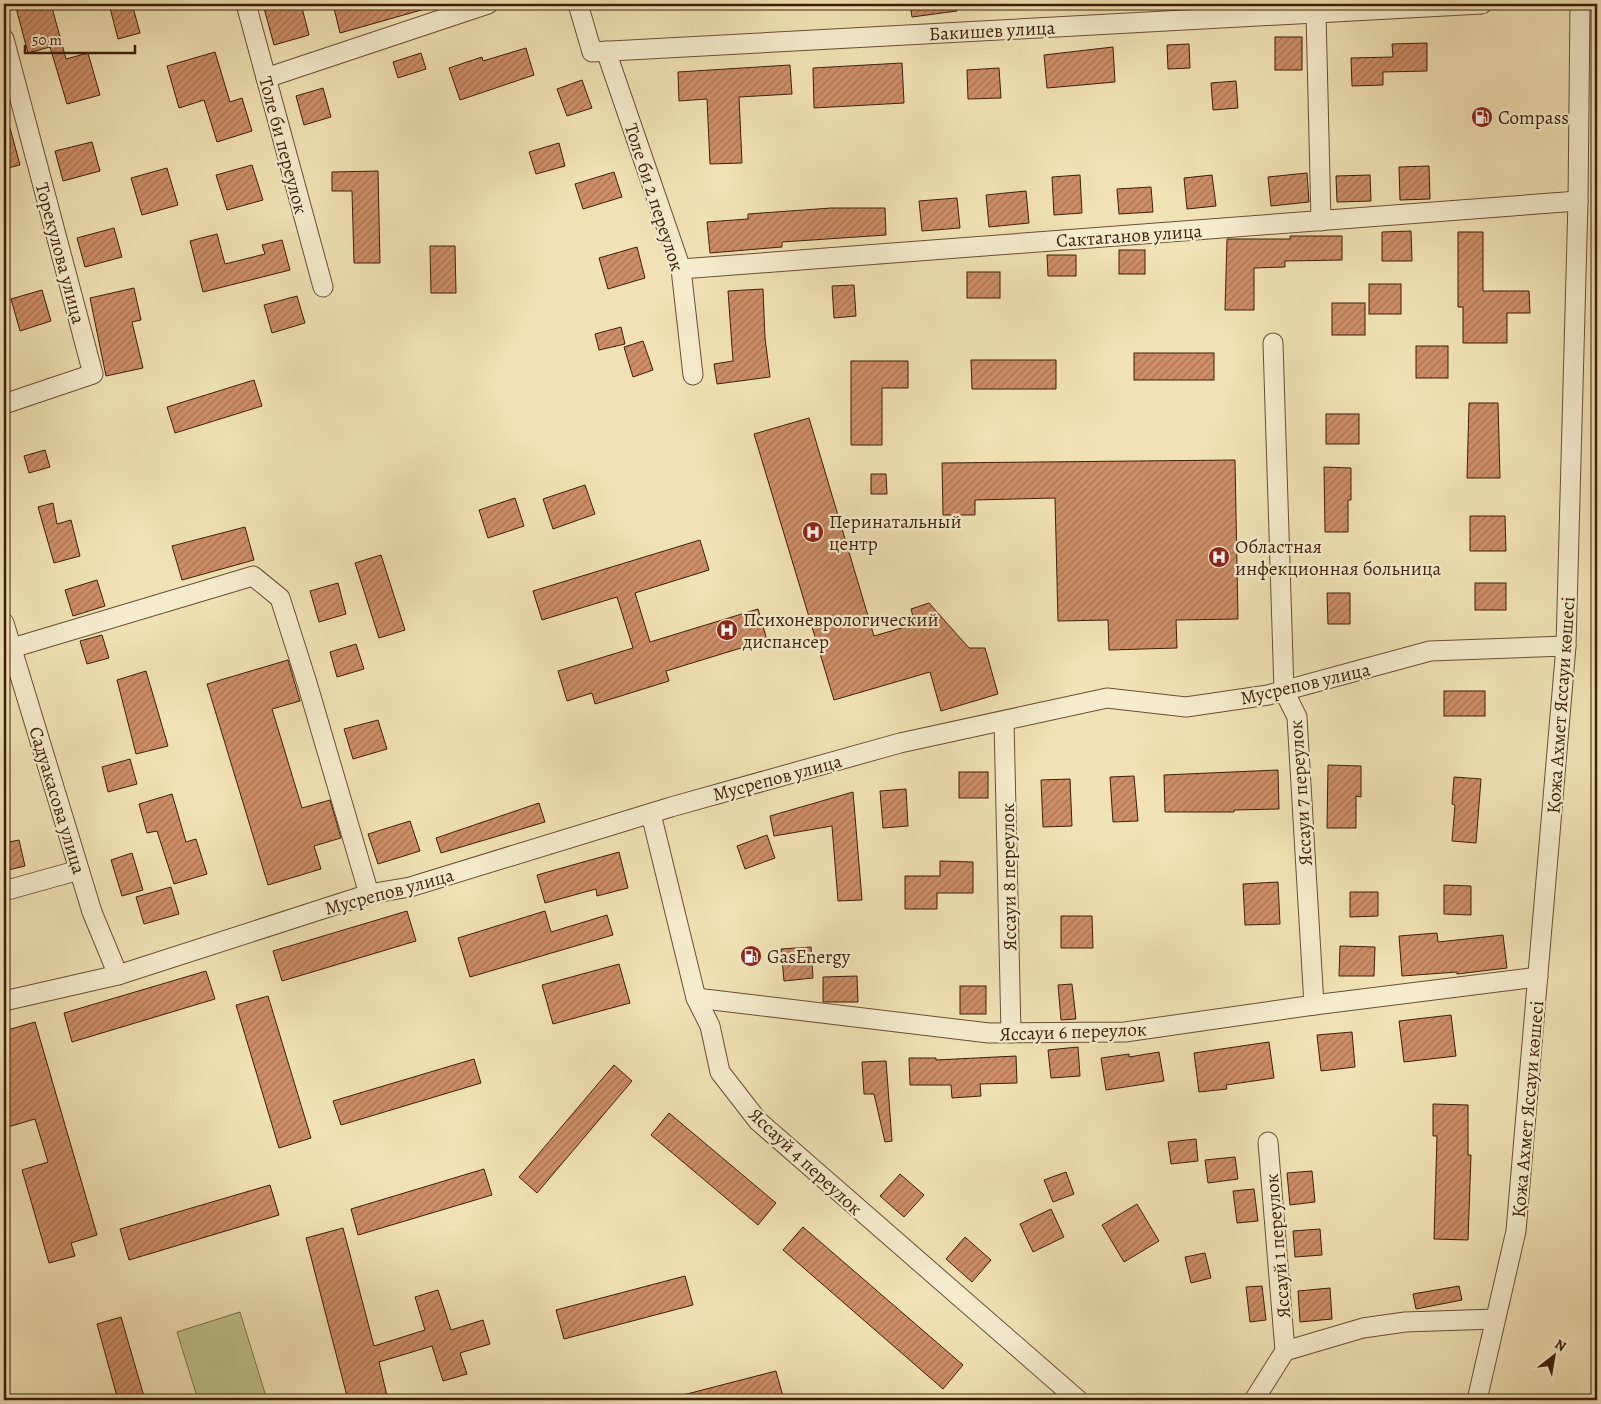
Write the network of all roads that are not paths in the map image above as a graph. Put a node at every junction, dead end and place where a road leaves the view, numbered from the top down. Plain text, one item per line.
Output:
1 (246, 4) edge
2 (488, 4) edge
3 (578, 4) edge
4 (1482, 4) edge
5 (1580, 4) edge
6 (1343, 8) edge
7 (1316, 13) junction
8 (4, 39) edge
9 (599, 52) junction
10 (266, 78) junction
11 (1578, 201) junction
12 (1321, 221) junction
13 (681, 270) junction
14 (323, 287) dead end
15 (1273, 343) dead end
16 (693, 375) dead end
17 (4, 404) edge
18 (4, 623) edge
19 (1566, 646) junction
20 (12, 648) junction
21 (1284, 691) junction
22 (1004, 721) junction
23 (651, 814) junction
24 (79, 870) junction
25 (4, 891) edge
26 (369, 894) junction
27 (118, 975) junction
28 (1538, 977) junction
29 (696, 998) junction
30 (4, 1001) edge
31 (1314, 1005) junction
32 (1011, 1033) junction
33 (1268, 1142) dead end
34 (1495, 1319) junction
35 (1285, 1351) junction
36 (1078, 1400) edge
37 (1254, 1400) edge
38 (1477, 1400) edge

1 - 10 street, Толе би переулок
2 - 10 street
3 - 9 street, Толе би 2 переулок
4 - 6 street, Бакишев улица
5 - 11 street, Қожа Ахмет Яссауи көшесі
6 - 7 street, Бакишев улица
7 - 9 street, Бакишев улица
7 - 12 street
8 - 17 street, Торекулова улица
9 - 13 street, Толе би 2 переулок
10 - 14 street, Толе би переулок
11 - 12 street, Сактаганов улица
11 - 19 street, Қожа Ахмет Яссауи көшесі
12 - 13 street, Сактаганов улица
13 - 16 street, Толе би 2 переулок
15 - 21 street, Яссауи 7 переулок
18 - 20 street, Садуакасова улица
19 - 21 street, Мусрепов улица
19 - 28 street, Қожа Ахмет Яссауи көшесі
20 - 24 street, Садуакасова улица
20 - 26 street
21 - 22 street, Мусрепов улица
21 - 31 street, Яссауи 7 переулок
22 - 23 street, Мусрепов улица
22 - 32 street, Яссауи 8 переулок
23 - 26 street, Мусрепов улица
23 - 29 street, Яссауй 4 переулок
24 - 25 street
24 - 27 street, Садуакасова улица
26 - 27 street, Мусрепов улица
27 - 30 street, Мусрепов улица
28 - 31 street, Яссауи 6 переулок
28 - 34 street, Қожа Ахмет Яссауи көшесі
29 - 32 street, Яссауи 6 переулок
29 - 36 street, Яссауй 4 переулок
31 - 32 street, Яссауи 6 переулок
33 - 35 street, Яссауй 1 переулок
34 - 35 street
34 - 38 street, Қожа Ахмет Яссауи көшесі
35 - 37 street

